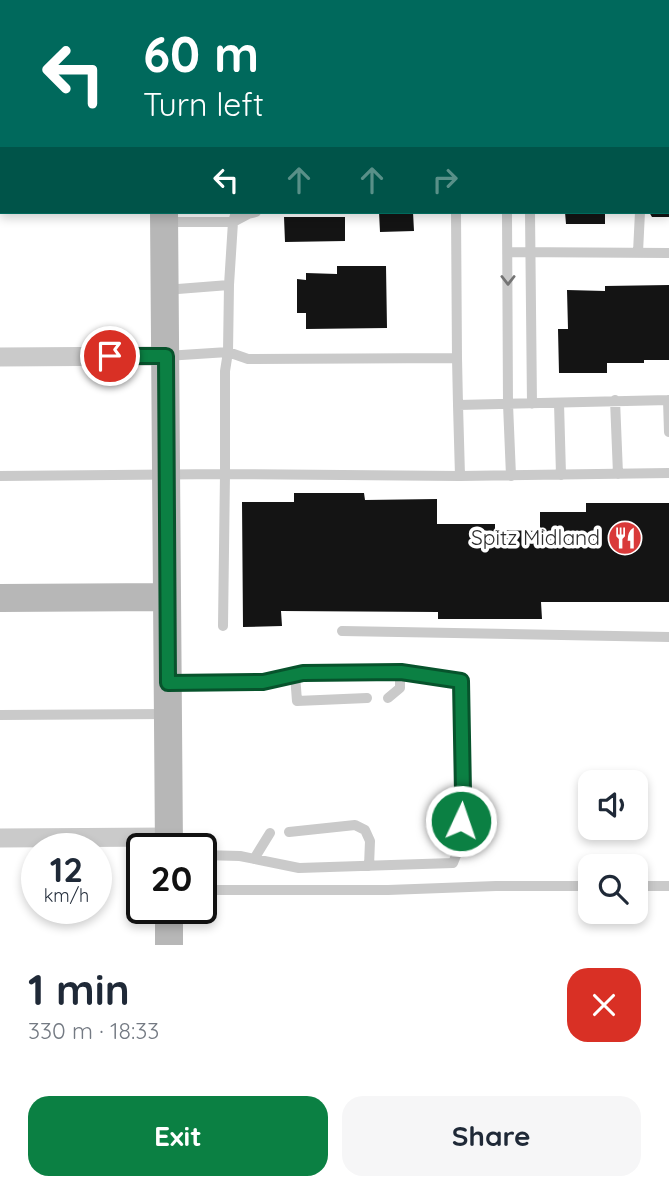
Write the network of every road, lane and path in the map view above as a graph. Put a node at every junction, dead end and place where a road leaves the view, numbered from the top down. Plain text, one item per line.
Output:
1 (456, 214) edge
2 (507, 214) edge
3 (530, 214) edge
4 (640, 214) edge
5 (164, 217) edge
6 (234, 217) edge
7 (508, 252) junction
8 (530, 252) junction
9 (638, 252) junction
10 (669, 253) edge
11 (229, 285) junction
12 (165, 290) junction
13 (228, 352) junction
14 (166, 356) junction
15 (0, 357) edge
16 (457, 358) junction
17 (615, 400) junction
18 (669, 400) edge
19 (559, 403) junction
20 (508, 404) junction
21 (531, 404) junction
22 (458, 405) junction
23 (669, 432) edge
24 (669, 473) edge
25 (225, 474) junction
26 (618, 474) junction
27 (166, 475) junction
28 (561, 475) junction
29 (0, 476) edge
30 (460, 476) junction
31 (511, 476) junction
32 (167, 597) junction
33 (0, 598) edge
34 (223, 626) dead end
35 (342, 631) dead end
36 (669, 637) edge
37 (401, 672) junction
38 (295, 675) junction
39 (168, 683) junction
40 (367, 698) dead end
41 (388, 698) dead end
42 (168, 714) junction
43 (0, 715) edge
44 (289, 832) dead end
45 (169, 833) edge
46 (270, 833) dead end
47 (0, 838) edge
48 (126, 842) edge
49 (217, 855) edge
50 (254, 859) junction
51 (369, 866) junction
52 (578, 886) edge
53 (648, 886) edge
54 (669, 886) edge
55 (217, 890) edge
56 (169, 924) edge
57 (169, 945) edge

1 - 16 lane
2 - 7 lane
3 - 8 lane
4 - 9 lane
5 - 6 lane
5 - 12 main road
6 - 11 lane
7 - 8 lane
7 -> 20 lane
8 - 9 lane
8 - 21 lane
9 - 10 lane
11 - 12 lane
11 - 13 lane
12 - 14 main road
13 - 14 lane
13 - 16 lane
13 - 25 lane
14 - 15 street
14 - 27 main road
16 - 22 lane
17 - 18 lane
17 - 19 lane
17 - 26 lane
18 - 23 lane
19 - 21 lane
19 - 28 lane
20 - 21 lane
20 - 22 lane
20 - 31 lane
22 - 30 lane
24 - 26 lane
25 - 27 lane
25 - 30 lane
25 - 34 lane
26 - 28 lane
27 - 29 lane
27 - 32 main road
28 - 31 lane
30 - 31 lane
32 - 33 main road
32 - 39 main road
35 - 36 lane
37 - 38 lane
37 - 41 lane
37 - 51 lane
38 - 39 lane
38 - 40 lane
39 - 42 main road
42 - 43 lane
42 - 45 main road
44 - 51 lane
46 - 50 lane
47 - 48 street
49 - 50 lane
50 - 51 lane
52 - 55 lane
53 - 54 lane
56 - 57 main road

